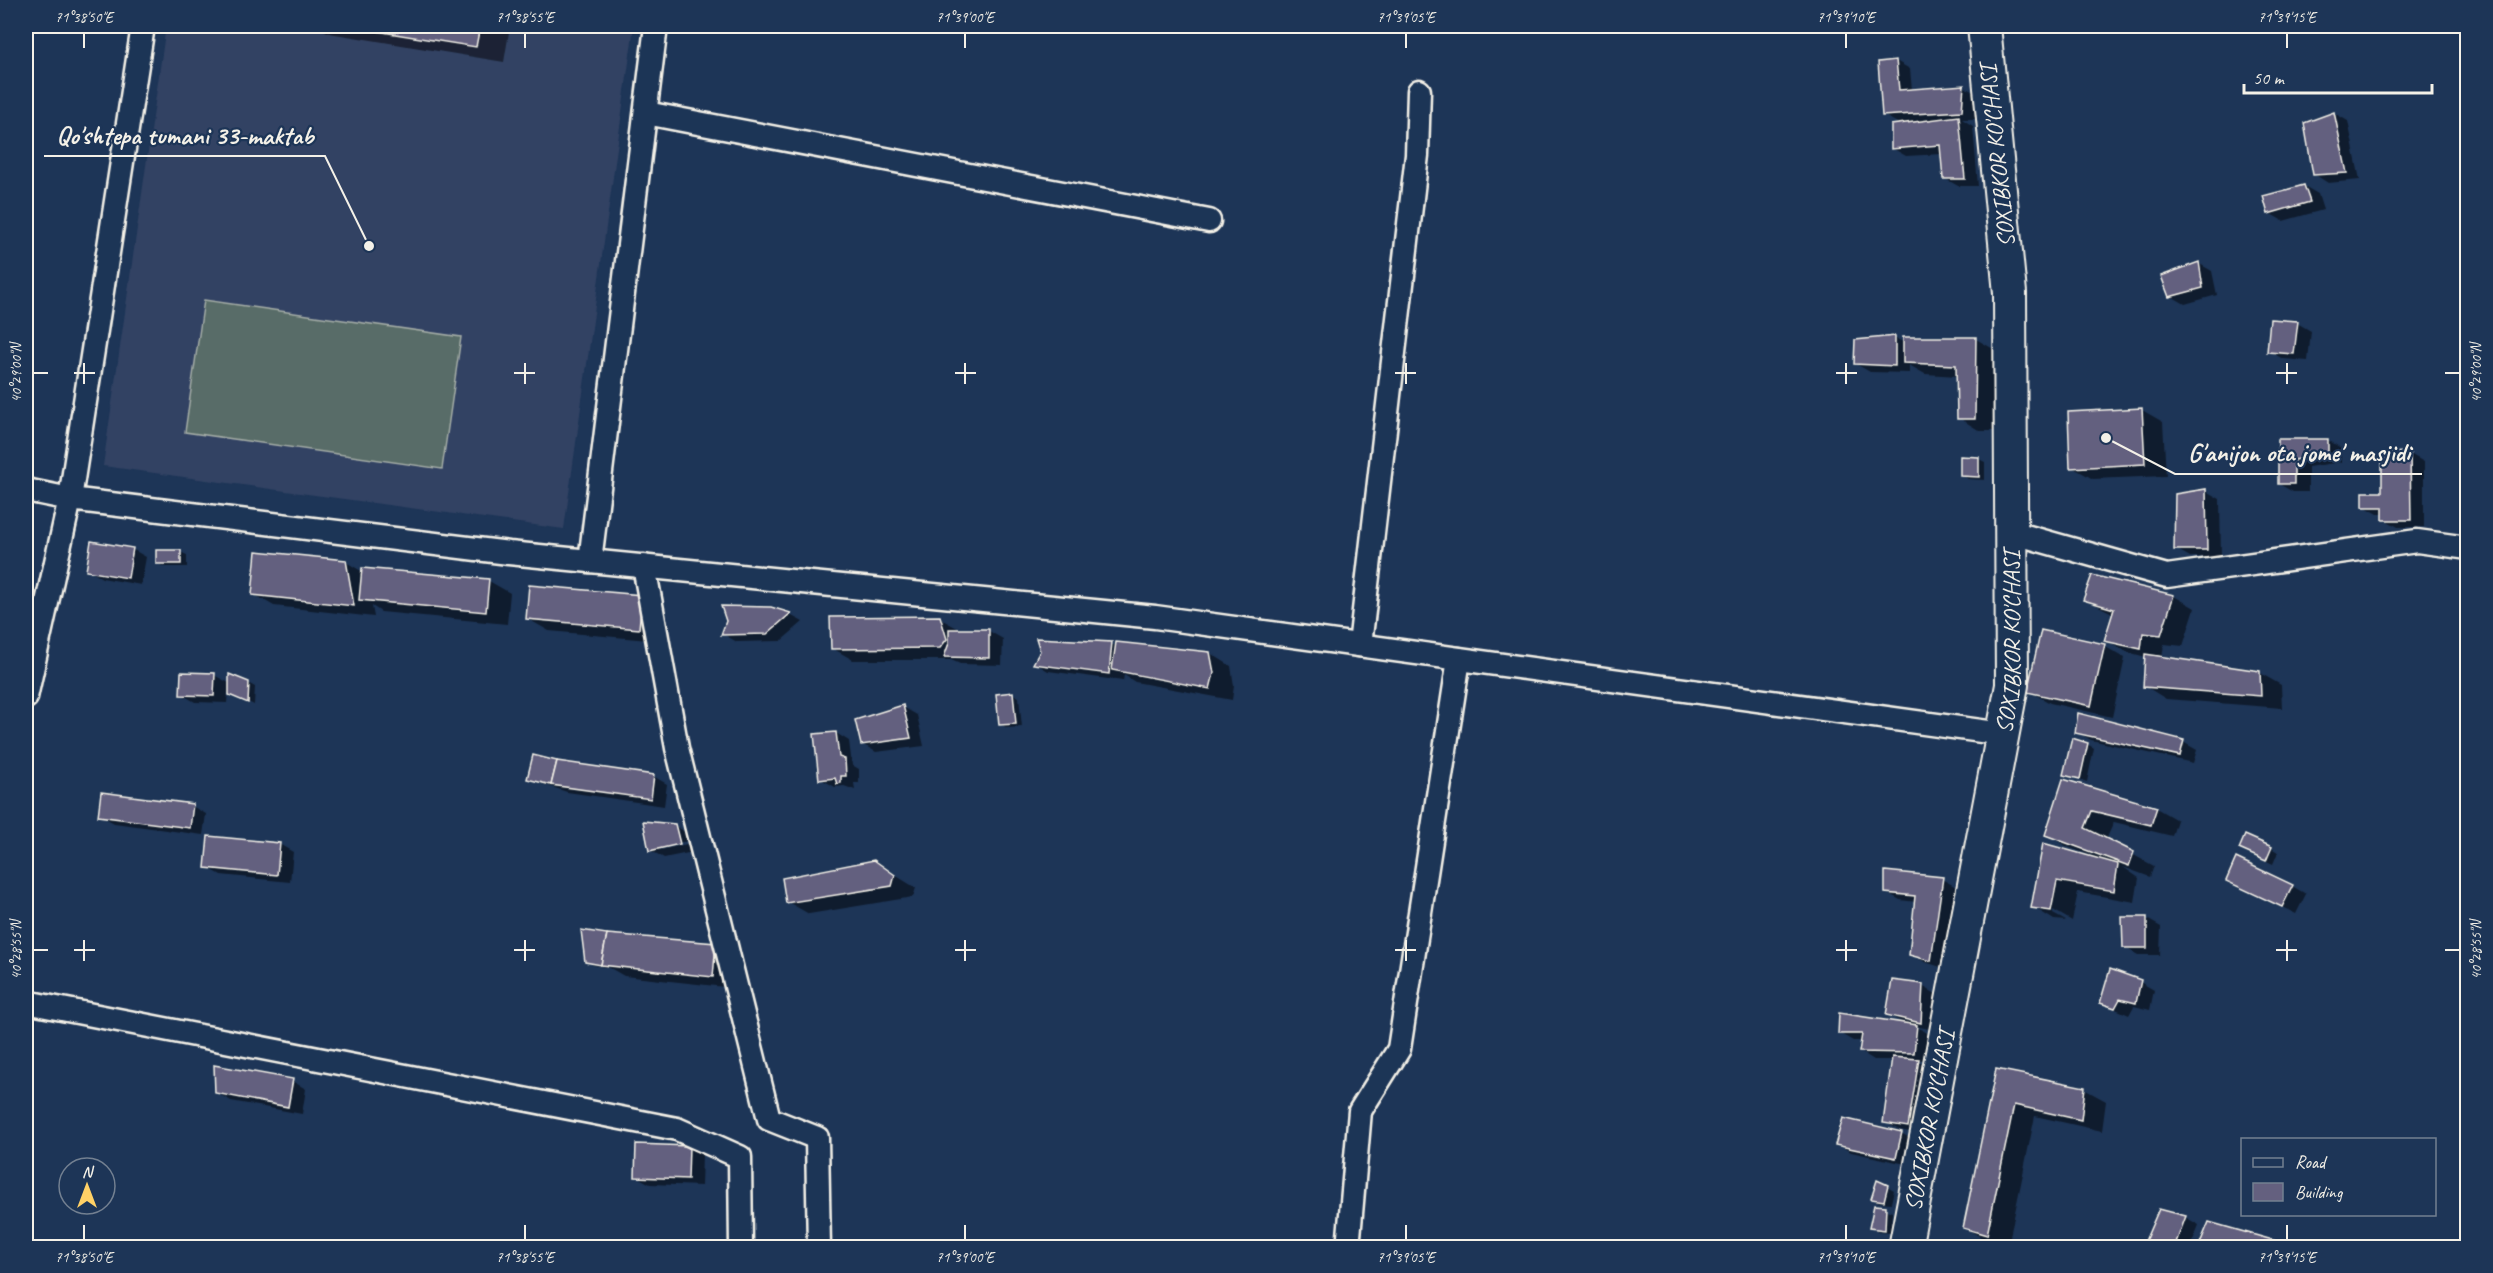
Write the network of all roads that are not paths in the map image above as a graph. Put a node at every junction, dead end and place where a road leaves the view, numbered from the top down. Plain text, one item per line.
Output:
1 (143, 26) edge
2 (656, 26) edge
3 (1984, 26) edge
4 (1419, 91) dead end
5 (646, 113) junction
6 (1209, 221) dead end
7 (26, 490) edge
8 (70, 499) junction
9 (2011, 532) junction
10 (2468, 548) edge
11 (590, 561) junction
12 (644, 566) junction
13 (1360, 645) junction
14 (1460, 659) junction
15 (26, 697) edge
16 (2003, 734) junction
17 (26, 1002) edge
18 (741, 1248) edge
19 (819, 1248) edge
20 (1348, 1248) edge
21 (1905, 1248) edge

1 - 8 street
2 - 5 street
3 - 9 main road, SOXIBKOR KO'CHASI
4 - 13 street
5 - 6 street
5 - 11 street
7 - 8 street
8 - 11 street
8 - 15 street
9 - 10 street
9 - 16 main road, SOXIBKOR KO'CHASI
11 - 12 street
12 - 13 street
12 - 19 street
13 - 14 street
14 - 16 street
14 - 20 street
16 - 21 main road, SOXIBKOR KO'CHASI
17 - 18 street

